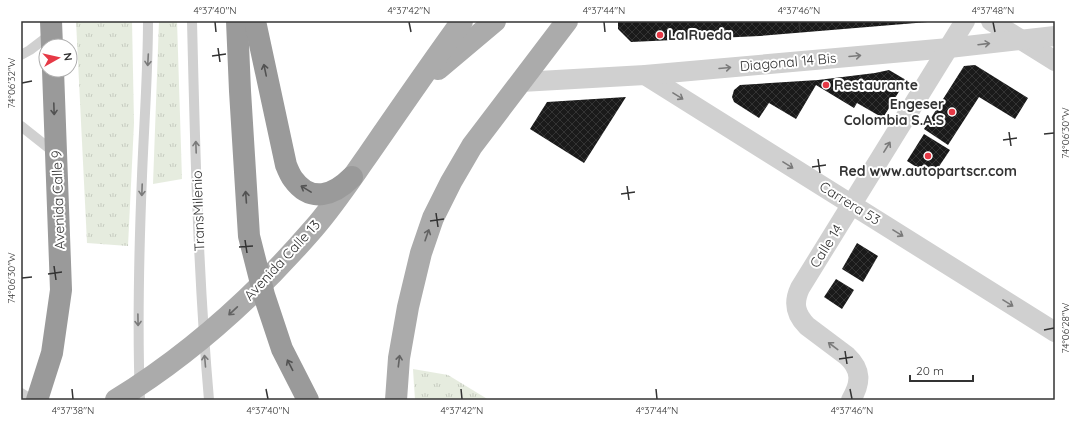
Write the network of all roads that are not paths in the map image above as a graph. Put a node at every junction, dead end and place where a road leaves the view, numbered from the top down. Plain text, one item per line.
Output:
1 (148, 21) edge
2 (192, 21) edge
3 (236, 21) edge
4 (255, 21) edge
5 (462, 21) edge
6 (495, 21) edge
7 (567, 21) edge
8 (965, 21) edge
9 (991, 21) edge
10 (51, 34) edge
11 (1055, 36) edge
12 (1020, 39) junction
13 (949, 48) junction
14 (21, 55) edge
15 (1055, 61) edge
16 (645, 75) junction
17 (53, 78) edge
18 (521, 82) junction
19 (414, 89) junction
20 (21, 126) edge
21 (56, 154) junction
22 (352, 177) junction
23 (852, 204) junction
24 (261, 284) junction
25 (1055, 332) edge
26 (203, 337) junction
27 (21, 393) edge
28 (140, 393) edge
29 (32, 400) edge
30 (37, 400) edge
31 (116, 400) edge
32 (209, 400) edge
33 (308, 400) edge
34 (396, 400) edge
35 (851, 400) edge

1 -> 28 lane
26 -> 2 lane, TransMilenio
24 -> 3 highway
22 -> 4 highway
5 - 19 main road, Avenida Calle 13
6 - 19 main road, Avenida Calle 13
7 - 18 main road
8 - 13 street, Calle 14
9 - 12 street
10 - 14 lane
11 - 12 street, Diagonal 14 Bis
13 -> 12 street, Diagonal 14 Bis
12 - 15 street
16 -> 13 street, Diagonal 14 Bis
23 -> 13 street, Calle 14
16 - 18 street, Diagonal 14 Bis
16 -> 23 street, Carrera 53
17 -> 21 highway, Avenida Calle 9
34 -> 18 main road
19 - 22 main road, Avenida Calle 13
20 - 21 lane
21 - 30 highway, Avenida Calle 9
22 - 24 main road, Avenida Calle 13
23 -> 25 street, Carrera 53
35 -> 23 street, Calle 14
24 -> 26 main road, Avenida Calle 13
33 -> 24 highway
26 - 28 main road, Avenida Calle 13
32 -> 26 lane, TransMilenio
27 - 29 lane
28 - 31 main road, Avenida Calle 13

